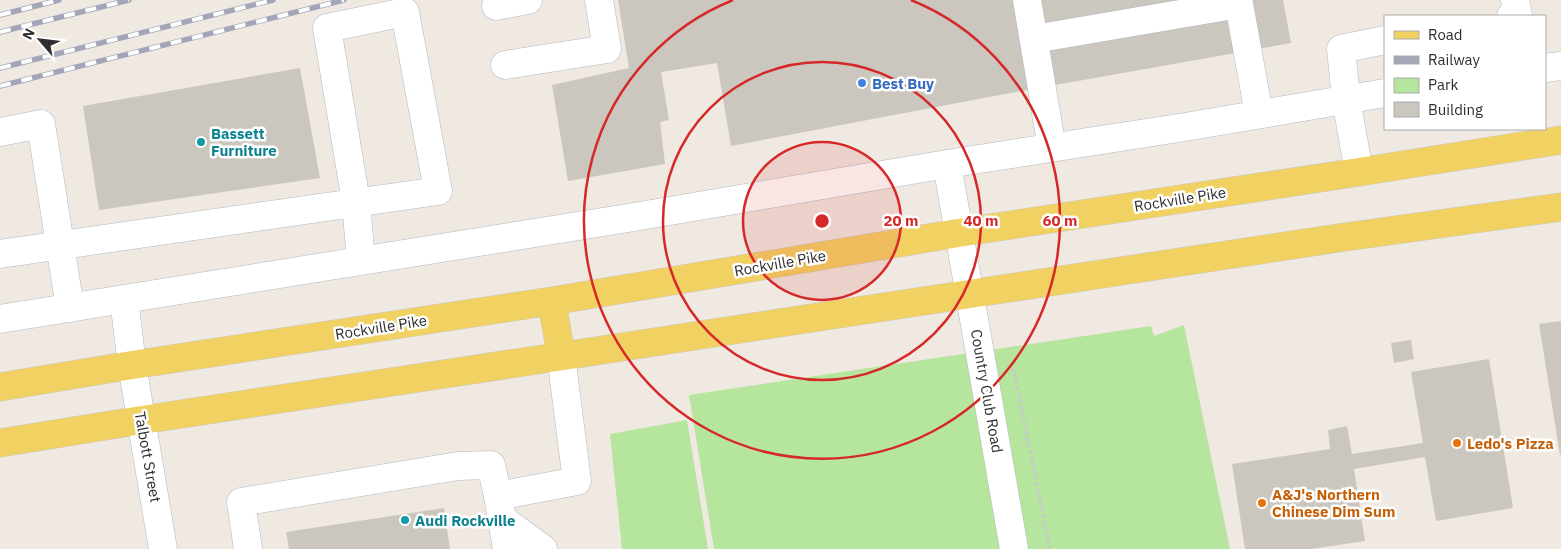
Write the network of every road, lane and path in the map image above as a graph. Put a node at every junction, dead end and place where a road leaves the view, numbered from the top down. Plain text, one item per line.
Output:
1 (528, 0) edge
2 (599, 0) edge
3 (1027, 0) edge
4 (1238, 2) edge
5 (496, 6) dead end
6 (1034, 40) junction
7 (1384, 40) edge
8 (505, 65) dead end
9 (1561, 66) edge
10 (1546, 68) edge
11 (1384, 93) edge
12 (1346, 100) junction
13 (1260, 114) junction
14 (0, 132) edge
15 (1561, 140) edge
16 (1052, 148) junction
17 (947, 164) junction
18 (1359, 172) junction
19 (356, 202) junction
20 (1561, 207) edge
21 (958, 233) junction
22 (60, 245) junction
23 (0, 254) edge
24 (361, 261) junction
25 (970, 294) junction
26 (124, 299) junction
27 (552, 301) junction
28 (70, 308) junction
29 (0, 319) edge
30 (561, 356) junction
31 (132, 365) junction
32 (1006, 365) dead end
33 (0, 387) edge
34 (142, 420) junction
35 (0, 443) edge
36 (500, 507) junction
37 (163, 549) edge
38 (248, 549) edge
39 (507, 549) edge
40 (543, 549) edge
41 (1014, 549) edge
42 (1050, 549) edge

1 - 5 street
2 - 8 street
3 - 6 street
4 - 6 street
4 - 13 street
6 - 16 street
7 - 12 street
9 - 10 street
11 - 12 street
12 - 13 street
12 - 18 street
13 - 16 street
14 - 22 street
15 - 18 main road, Rockville Pike
16 - 17 street
17 - 21 street, Country Club Road
17 - 24 street
18 - 21 main road, Rockville Pike
19 - 19 street
19 - 22 street
19 - 24 street
20 - 25 main road
21 - 25 street, Country Club Road
21 - 27 main road, Rockville Pike
22 - 23 street
22 - 28 street
24 - 26 street
25 - 30 main road
25 - 41 street, Country Club Road
26 - 28 street
26 - 31 street, Talbott Street
27 - 30 main road
27 - 31 main road, Rockville Pike
28 - 29 street
30 - 34 main road
30 - 36 street
31 - 33 main road, Rockville Pike
31 - 34 street, Talbott Street
32 - 42 path
34 - 35 main road
34 - 37 street, Talbott Street
36 - 38 street
36 - 39 street
36 - 40 street

